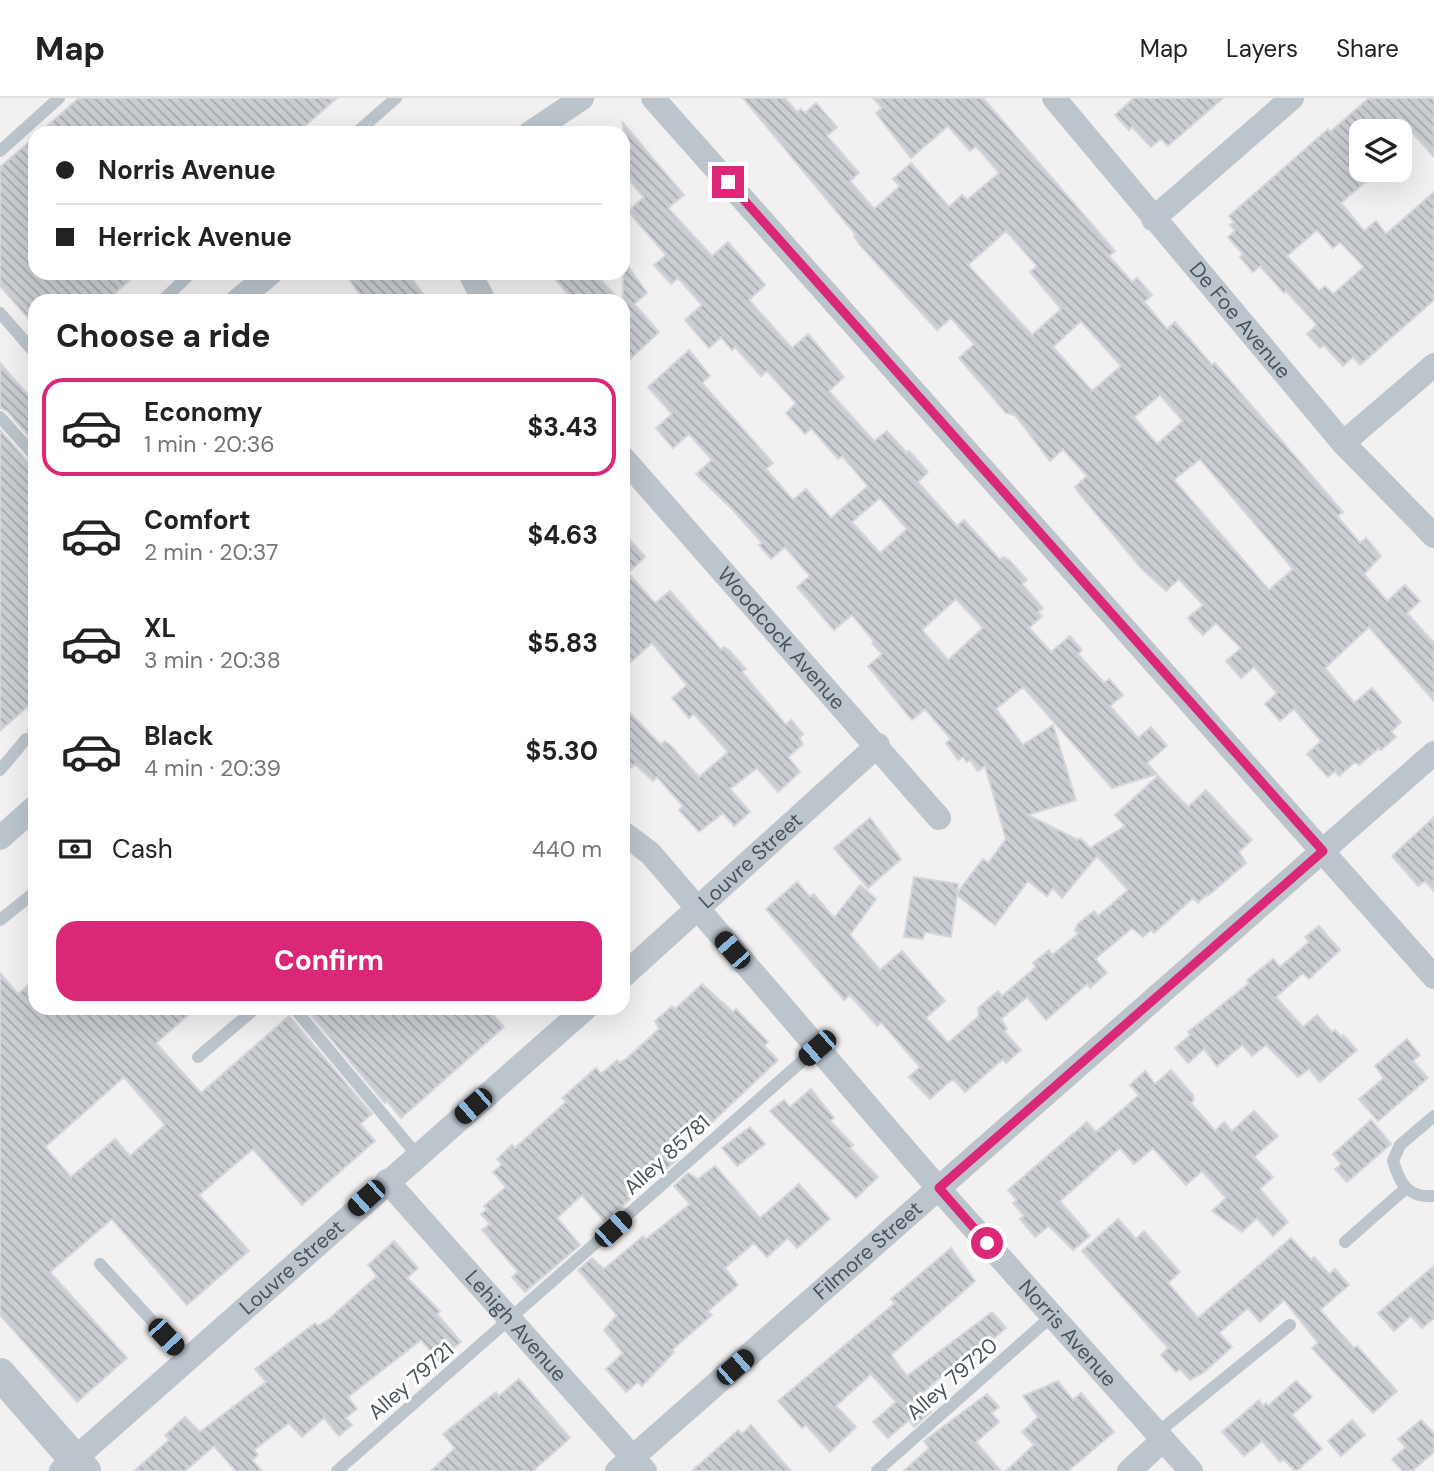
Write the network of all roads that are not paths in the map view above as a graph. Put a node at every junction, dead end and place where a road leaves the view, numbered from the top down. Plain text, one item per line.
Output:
1 (59, 98) edge
2 (396, 98) edge
3 (582, 98) edge
4 (653, 98) edge
5 (1054, 98) edge
6 (1293, 98) edge
7 (28, 126) edge
8 (28, 126) edge
9 (364, 126) edge
10 (540, 126) edge
11 (0, 152) edge
12 (1153, 219) junction
13 (184, 280) edge
14 (262, 280) edge
15 (169, 294) edge
16 (246, 294) edge
17 (0, 313) edge
18 (28, 345) edge
19 (1434, 365) edge
20 (0, 416) edge
21 (1343, 443) junction
22 (28, 448) edge
23 (630, 466) edge
24 (1434, 536) edge
25 (28, 739) edge
26 (878, 745) junction
27 (1434, 753) edge
28 (0, 770) edge
29 (28, 813) edge
30 (939, 818) dead end
31 (0, 838) edge
32 (630, 838) edge
33 (1323, 851) junction
34 (28, 898) edge
35 (698, 911) junction
36 (0, 920) edge
37 (630, 970) edge
38 (1434, 977) edge
39 (248, 1015) edge
40 (300, 1015) edge
41 (578, 1015) edge
42 (817, 1048) junction
43 (198, 1058) dead end
44 (1434, 1116) edge
45 (416, 1155) junction
46 (387, 1181) junction
47 (939, 1188) junction
48 (1405, 1189) junction
49 (1434, 1196) edge
50 (1345, 1242) dead end
51 (100, 1264) dead end
52 (1052, 1316) junction
53 (510, 1320) junction
54 (1290, 1325) dead end
55 (187, 1359) junction
56 (0, 1374) edge
57 (1160, 1437) junction
58 (631, 1466) edge
59 (74, 1467) edge
60 (337, 1471) edge
61 (877, 1471) edge
62 (1129, 1471) edge
63 (1191, 1471) edge

1 - 8 lane
2 - 9 lane
3 - 10 street
4 - 33 street
5 - 12 street, De Foe Avenue
6 - 12 street
7 - 11 lane
12 - 21 street, De Foe Avenue
13 - 15 lane
14 - 16 street
17 - 18 lane
19 - 21 street
20 - 22 lane
21 - 24 street, De Foe Avenue
23 - 26 street, Woodcock Avenue
25 - 28 lane
26 - 30 street, Woodcock Avenue
26 - 35 street, Louvre Street
27 - 33 street, Filmore Street
29 - 31 street
32 - 35 street, Norris Avenue
33 - 38 street
33 - 47 street, Filmore Street
34 - 36 lane
35 - 37 street, Louvre Street
35 - 42 street, Norris Avenue
39 - 43 lane
40 - 45 lane
41 - 45 street, Louvre Street
42 - 47 street, Norris Avenue
42 - 53 lane, Alley 85781
44 - 48 lane
45 - 46 street, Louvre Street
46 - 53 street, Lehigh Avenue
46 - 55 street, Louvre Street
47 - 52 street, Norris Avenue
47 - 58 street, Filmore Street
48 - 49 lane
48 - 50 lane
51 - 55 lane
52 - 57 street, Norris Avenue
52 - 61 lane, Alley 79720
53 - 58 street, Lehigh Avenue
53 - 60 lane, Alley 79721
54 - 57 lane
55 - 59 street, Louvre Street
56 - 59 street
57 - 62 street
57 - 63 street, Norris Avenue

